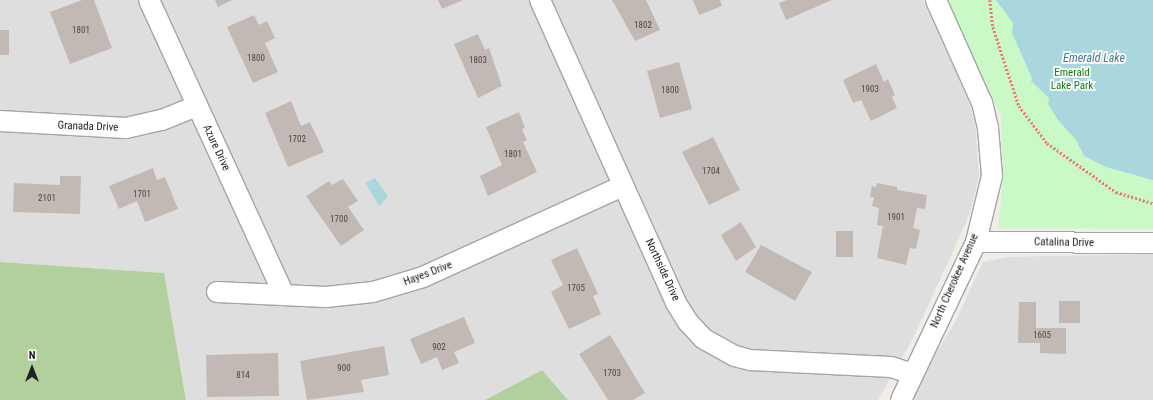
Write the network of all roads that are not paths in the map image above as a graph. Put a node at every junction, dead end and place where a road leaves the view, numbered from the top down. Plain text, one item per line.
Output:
1 (149, 0) edge
2 (540, 0) edge
3 (936, 0) edge
4 (197, 106) junction
5 (0, 121) edge
6 (623, 186) junction
7 (976, 242) junction
8 (1153, 243) edge
9 (217, 292) dead end
10 (284, 295) junction
11 (913, 374) junction
12 (900, 400) edge

1 - 4 street, Azure Drive
2 - 6 street, Northside Drive
3 - 7 street, North Cherokee Avenue
4 - 5 street, Granada Drive
4 - 10 street, Azure Drive
6 - 10 street, Hayes Drive
6 - 11 street, Northside Drive
7 - 8 street, Catalina Drive
7 - 11 street, North Cherokee Avenue
9 - 10 street, Hayes Drive
11 - 12 street, North Cherokee Avenue

